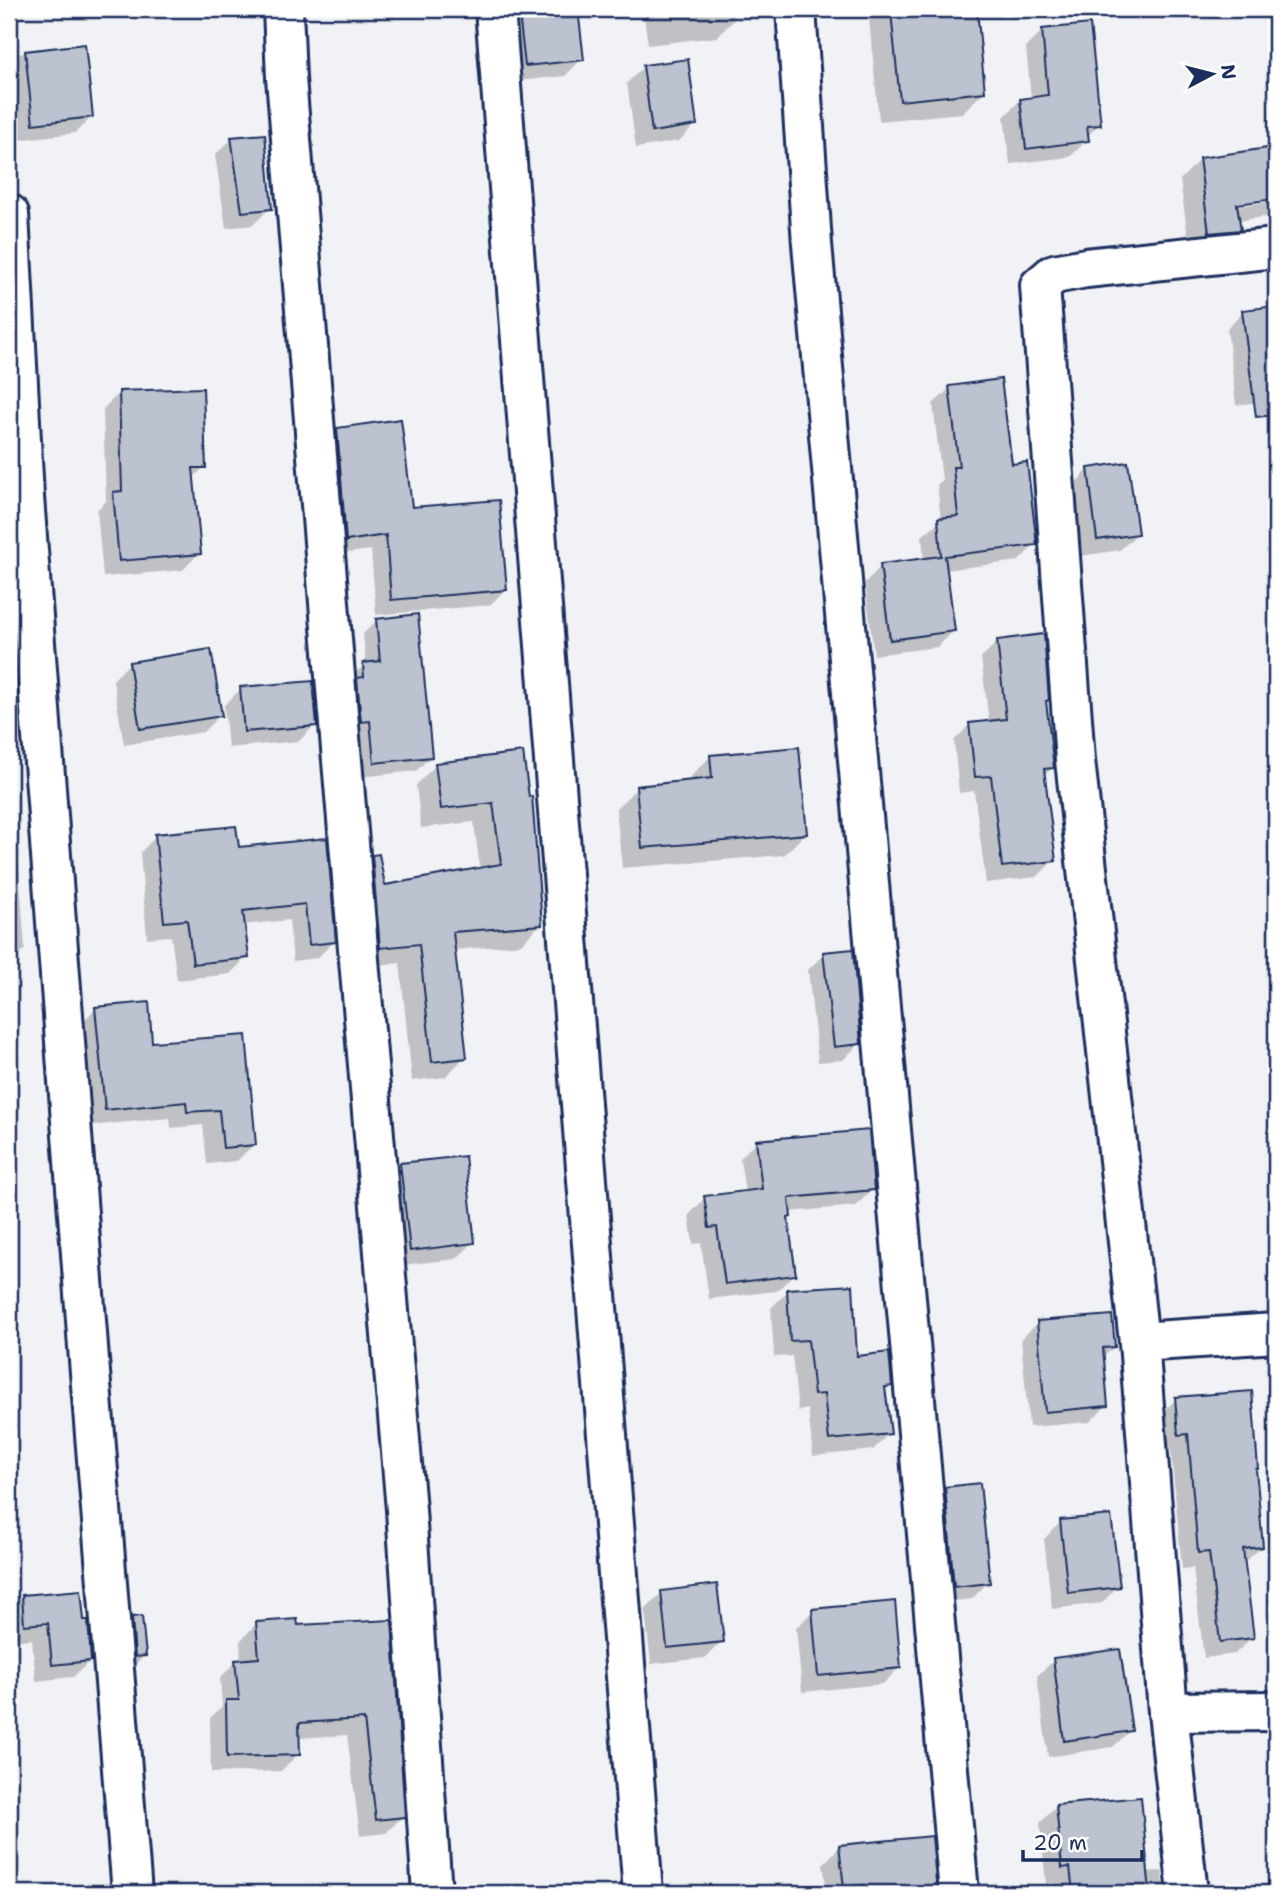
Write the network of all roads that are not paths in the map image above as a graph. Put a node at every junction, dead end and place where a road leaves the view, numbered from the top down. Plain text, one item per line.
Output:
1 (283, 9) edge
2 (495, 9) edge
3 (796, 9) edge
4 (9, 214) edge
5 (1276, 248) edge
6 (1276, 1333) edge
7 (1139, 1342) junction
8 (1276, 1711) edge
9 (1168, 1712) junction
10 (132, 1893) edge
11 (432, 1893) edge
12 (643, 1893) edge
13 (959, 1893) edge
14 (1188, 1893) edge

1 - 11 street
2 - 12 street
3 - 13 street
4 - 10 street
5 - 7 street
6 - 7 street
7 - 9 street
8 - 9 street
9 - 14 street

